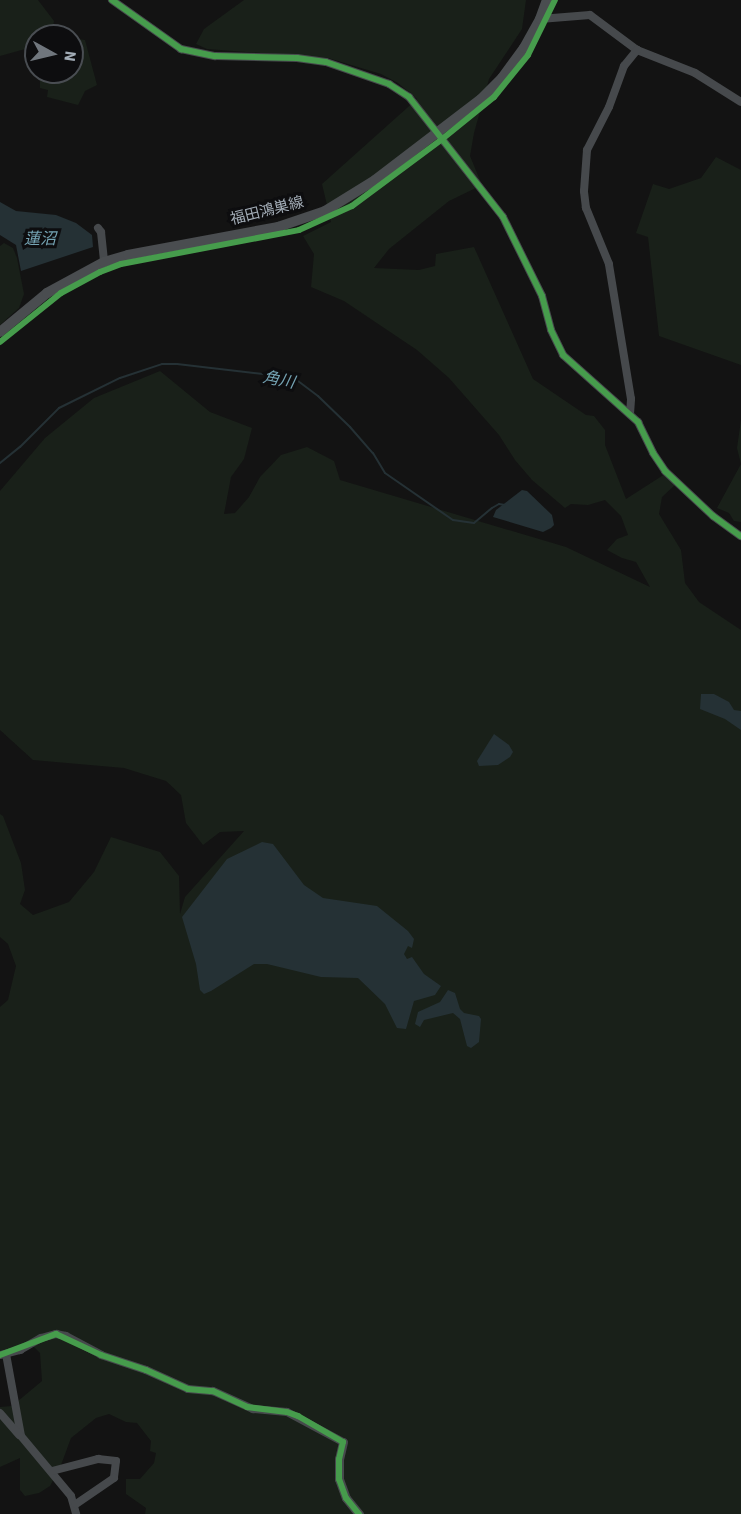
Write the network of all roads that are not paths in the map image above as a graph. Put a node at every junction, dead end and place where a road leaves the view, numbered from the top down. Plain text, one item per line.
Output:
1 (112, 0) edge
2 (547, 0) edge
3 (540, 20) junction
4 (637, 50) junction
5 (741, 102) edge
6 (436, 133) junction
7 (98, 228) dead end
8 (104, 262) junction
9 (0, 332) edge
10 (630, 414) junction
11 (741, 536) edge
12 (3, 1354) edge
13 (0, 1413) edge
14 (21, 1436) junction
15 (343, 1442) joint
16 (52, 1471) junction
17 (76, 1504) junction
18 (76, 1514) edge
19 (359, 1514) edge

1 - 6 street
2 - 3 main road, 福田鴻巣線
3 - 4 street
3 - 6 main road, 福田鴻巣線
4 - 5 street
4 - 10 street
6 - 8 main road, 福田鴻巣線
6 - 10 street
7 - 8 street
8 - 9 main road, 福田鴻巣線
10 - 11 street
12 - 14 street
12 - 15 street
13 - 14 street
14 - 16 street
15 - 19 street
16 - 17 street
16 - 17 street
17 - 18 street

